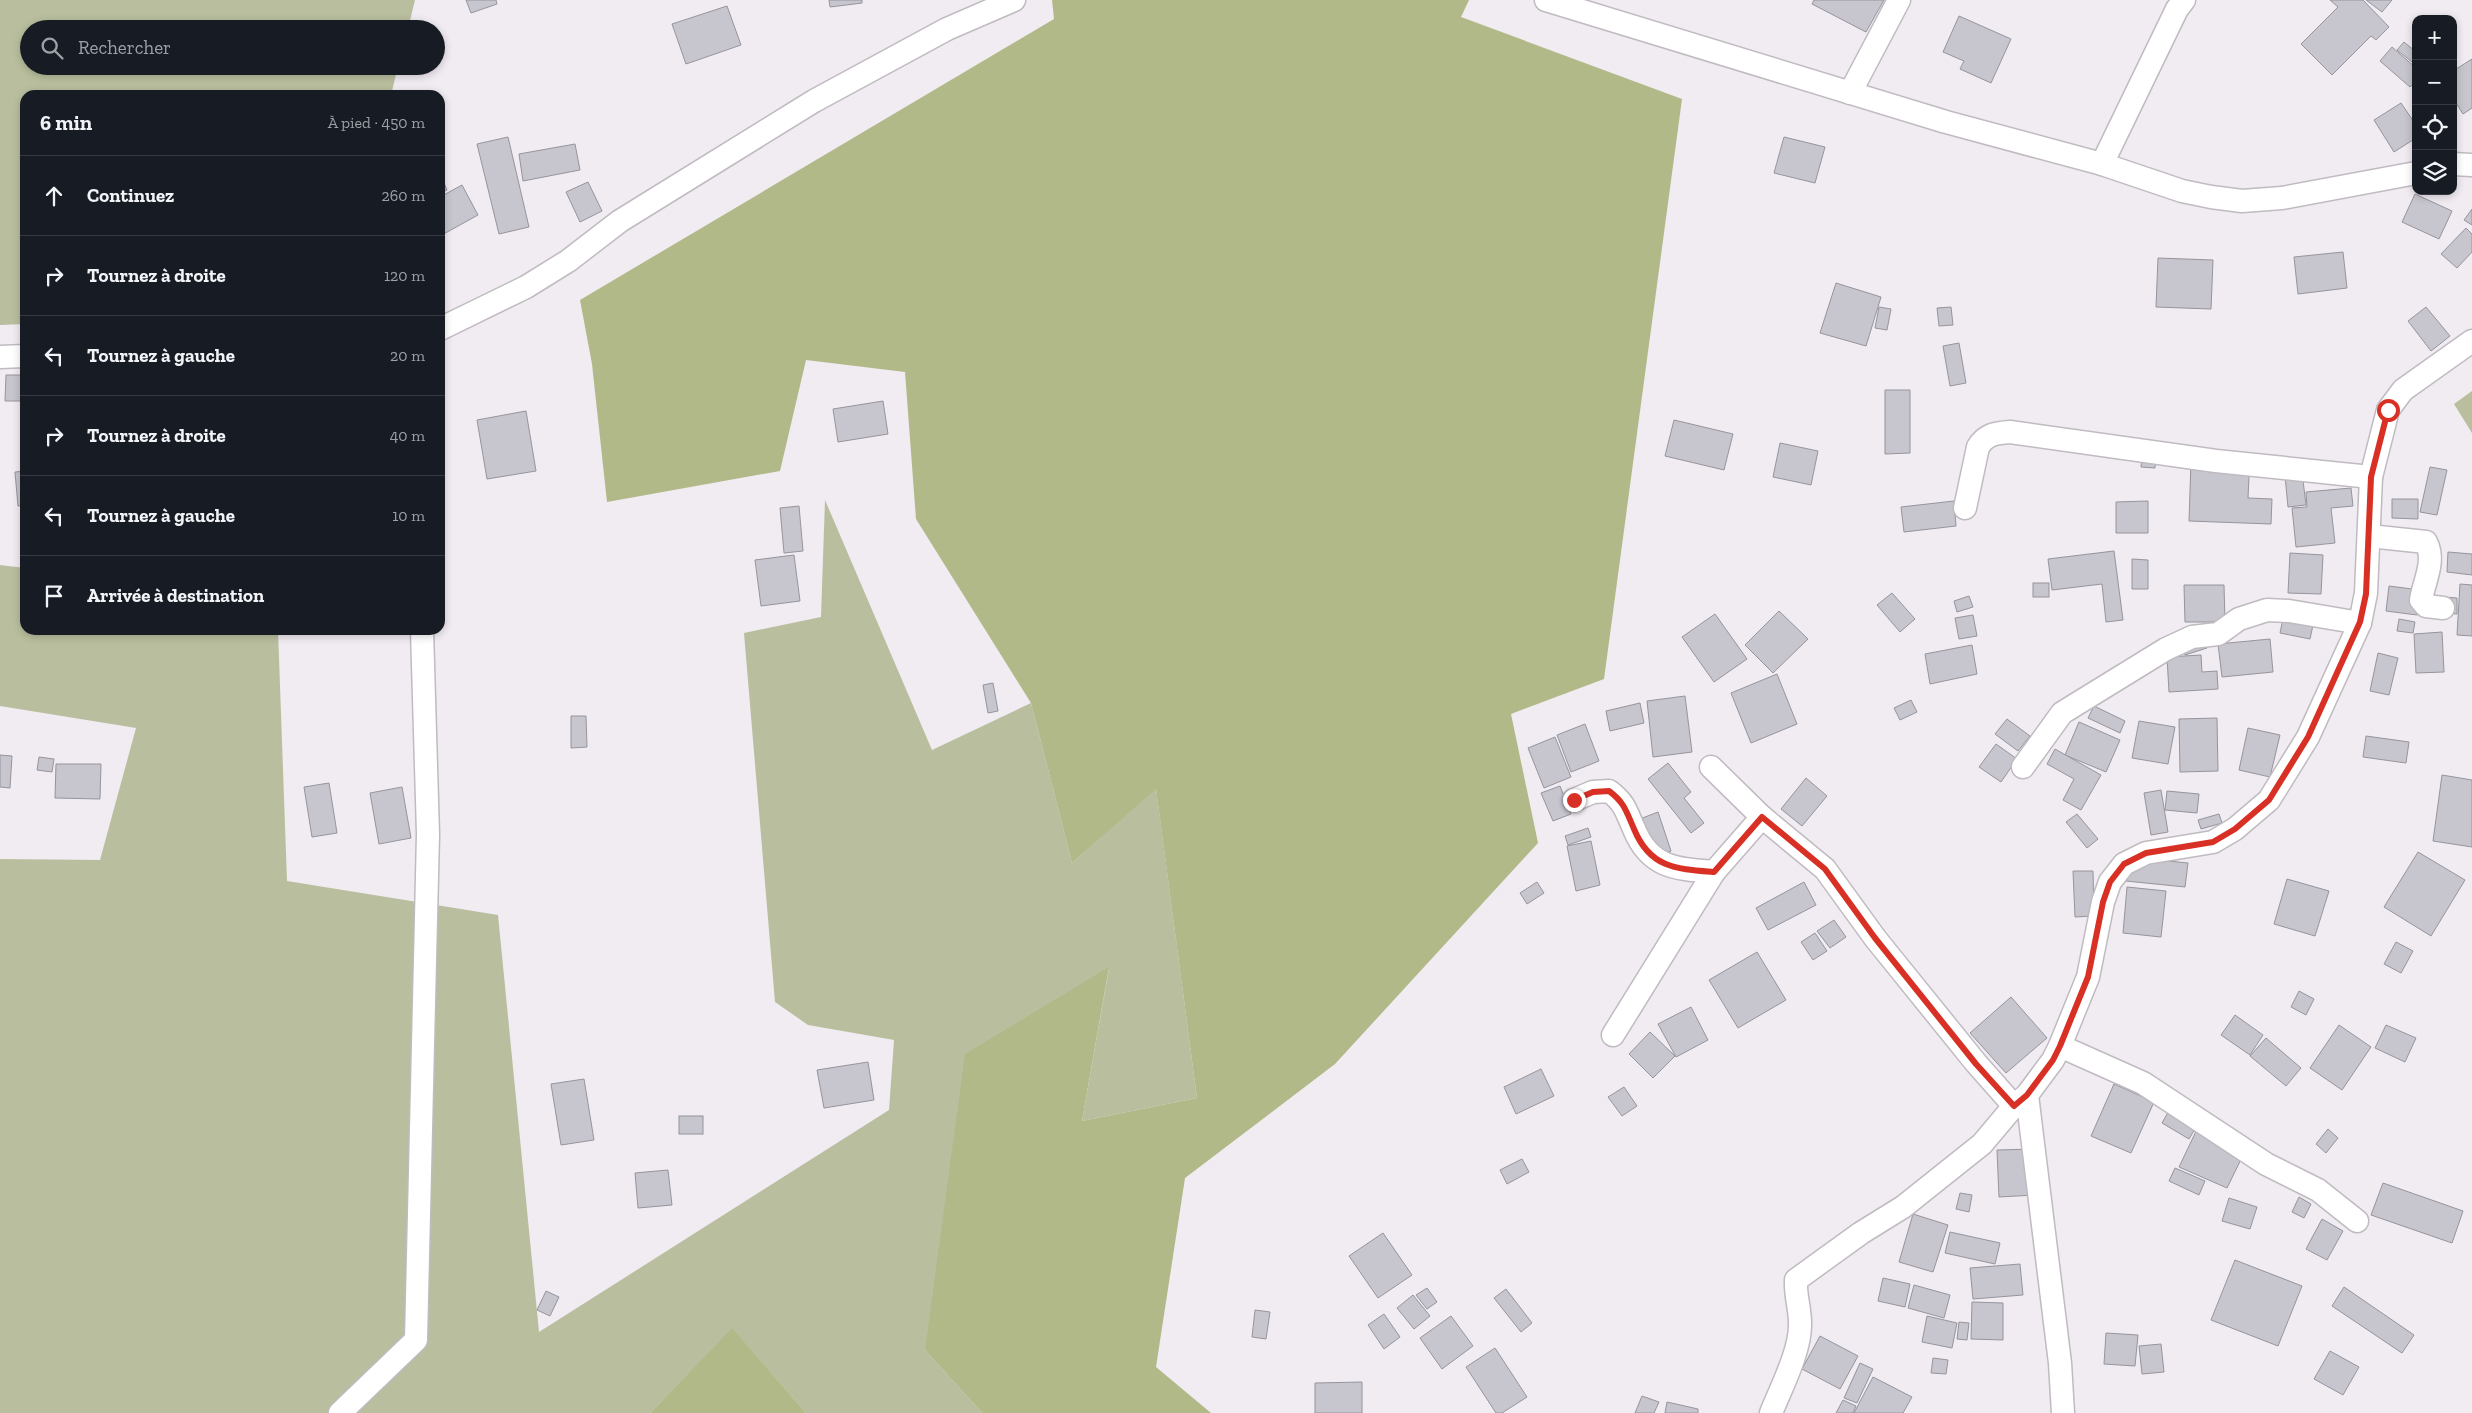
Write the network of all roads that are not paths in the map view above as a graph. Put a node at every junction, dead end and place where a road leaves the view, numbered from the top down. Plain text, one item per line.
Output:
1 (1014, 0) edge
2 (1546, 0) edge
3 (1899, 0) edge
4 (2184, 0) edge
5 (1850, 93) junction
6 (2102, 164) junction
7 (2457, 164) edge
8 (2472, 166) edge
9 (2412, 174) edge
10 (445, 327) edge
11 (2472, 341) edge
12 (20, 356) edge
13 (0, 357) edge
14 (2371, 477) junction
15 (1965, 508) dead end
16 (2369, 536) junction
17 (2443, 608) dead end
18 (2360, 622) junction
19 (422, 635) edge
20 (1711, 767) dead end
21 (2023, 767) dead end
22 (1574, 800) dead end
23 (1762, 817) junction
24 (1714, 872) junction
25 (1613, 1035) dead end
26 (2060, 1046) junction
27 (2020, 1101) junction
28 (2357, 1221) dead end
29 (340, 1413) edge
30 (1771, 1413) edge
31 (2063, 1413) edge

1 - 10 street
2 - 5 street
3 - 5 street
4 - 6 street
5 - 6 street
6 - 9 street
7 - 8 street
11 - 14 street
12 - 13 street
14 - 15 street
14 - 16 street
16 - 17 street
16 - 18 street
18 - 21 street
18 - 26 street
19 - 29 street
20 - 23 street
22 - 24 street
23 - 24 street
23 - 27 street
24 - 25 street
26 - 27 street
26 - 28 street
27 - 30 street
27 - 31 street

